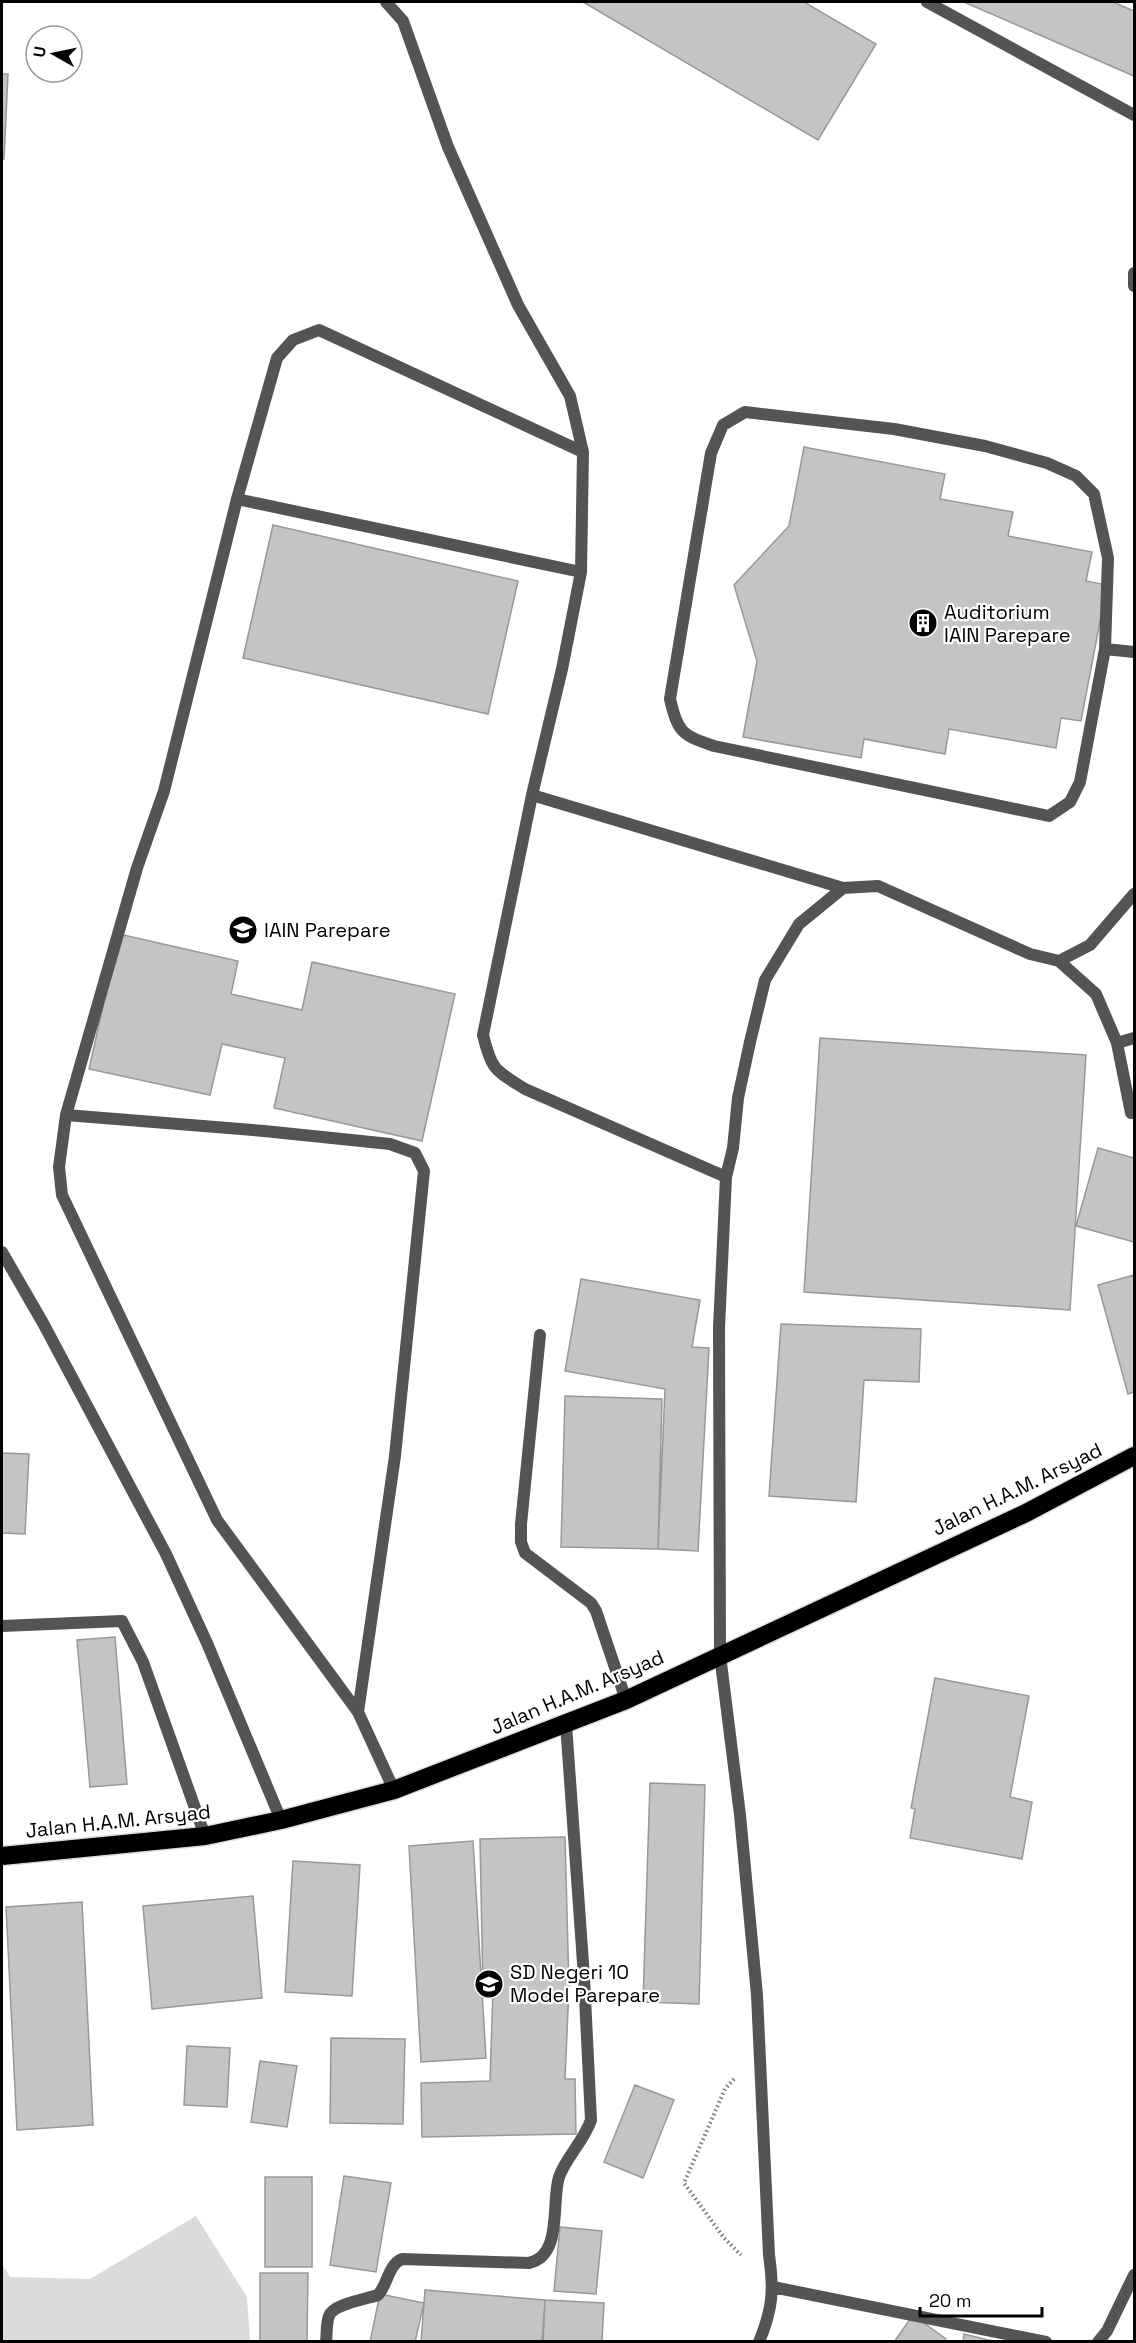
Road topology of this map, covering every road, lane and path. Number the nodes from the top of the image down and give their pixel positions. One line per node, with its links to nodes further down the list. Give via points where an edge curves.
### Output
1 (386, 2): 6 (street, via 403,21 448,147 518,305 570,396)
2 (927, 2): 3 (street)
3 (1134, 115)
4 (1134, 273): 5 (street)
5 (1134, 286)
6 (583, 452): 7 (street, via 319,330 293,340 277,358); 8 (street)
7 (237, 500): 8 (street); 18 (street, via 164,791 137,868)
8 (581, 572): 11 (street)
9 (1106, 649): 9 (street, via 1108,558 1094,494 1076,476 1047,463 985,446 894,429 745,412 723,425 711,453 670,699 676,725 691,738 1049,816 1070,802 1080,782); 10 (street)
10 (1134, 652)
11 (532, 795): 12 (street); 19 (street, via 483,1035 488,1057 497,1072 525,1089)
12 (843, 888): 14 (street, via 878,886 1030,954); 19 (street, via 799,924 765,980 738,1098)
13 (1134, 894): 14 (street, via 1090,945)
14 (1059, 961): 16 (street, via 1096,994)
15 (1134, 1038): 16 (street)
16 (1117, 1043): 17 (street)
17 (1131, 1113)
18 (66, 1115): 26 (street, via 59,1167 62,1195 212,1510); 26 (street, via 390,1144 415,1153 424,1172 395,1456)
19 (726, 1176): 24 (street, via 719,1328)
20 (2, 1252): 29 (street, via 166,1554)
21 (540, 1335): 25 (street, via 521,1542 525,1552 591,1603)
22 (1134, 1456): 24 (highway, Jalan H.A.M. Arsyad, via 1026,1513)
23 (2, 1626): 30 (street, via 122,1621 143,1662)
24 (720, 1655): 25 (highway, Jalan H.A.M. Arsyad); 32 (street, via 740,1815)
25 (626, 1700): 27 (highway, Jalan H.A.M. Arsyad)
26 (358, 1712): 28 (street)
27 (566, 1724): 28 (highway, Jalan H.A.M. Arsyad); 35 (street, via 591,2120 560,2177 556,2222 548,2248 539,2261 529,2263 402,2259 392,2267 378,2295 331,2312)
28 (394, 1790): 29 (highway, Jalan H.A.M. Arsyad)
29 (281, 1820): 30 (highway, Jalan H.A.M. Arsyad)
30 (205, 1836): 31 (highway, Jalan H.A.M. Arsyad)
31 (2, 1856)
32 (760, 2050): 34 (street); 34 (path, via 725,2089 684,2183 724,2238)
33 (1134, 2275): 38 (street)
34 (773, 2287): 36 (street, via 768,2320); 37 (street)
35 (326, 2342)
36 (759, 2342)
37 (1046, 2342)
38 (1098, 2342)

